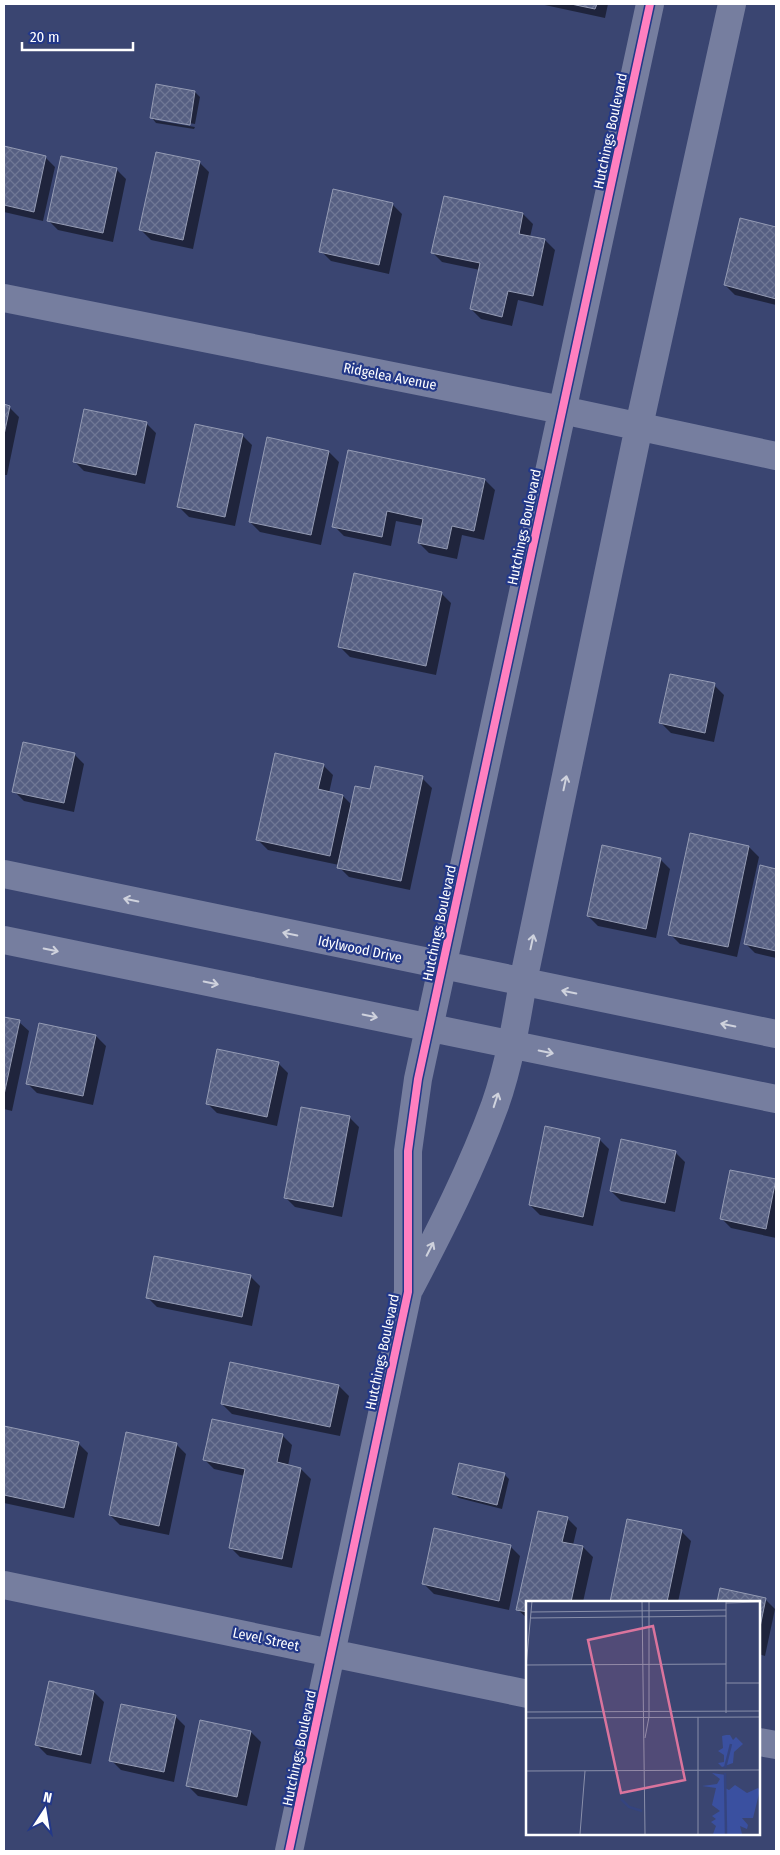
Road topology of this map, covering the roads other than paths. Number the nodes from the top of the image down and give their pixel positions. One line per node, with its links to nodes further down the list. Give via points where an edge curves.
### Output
1 (650, 4): 4 (street, Hutchings Boulevard)
2 (732, 4): 5 (street, Hutchings Boulevard)
3 (4, 298): 4 (street, Ridgelea Avenue)
4 (562, 410): 5 (street, Ridgelea Avenue); 9 (street, Hutchings Boulevard)
5 (639, 426): 6 (street, Ridgelea Avenue); 10 (street, Hutchings Boulevard, one-way to 5)
6 (776, 456)
7 (4, 874): 9 (street, Idylwood Drive, one-way to 7)
8 (4, 940): 11 (street, one-way to 11)
9 (442, 966): 10 (street, Idylwood Drive); 11 (street, Hutchings Boulevard)
10 (523, 982): 12 (street, Idylwood Drive, one-way to 10); 13 (street, Hutchings Boulevard)
11 (429, 1028): 13 (street); 15 (street, Hutchings Boulevard, via 408,1151)
12 (776, 1034)
13 (512, 1045): 14 (street, one-way to 14); 15 (street, Hutchings Boulevard, one-way to 13, via 476,1152 495,1104)
14 (776, 1099)
15 (408, 1292): 17 (street, Hutchings Boulevard)
16 (4, 1585): 17 (street, Level Street)
17 (332, 1653): 18 (street, Level Street); 21 (street, Hutchings Boulevard)
18 (526, 1694)
19 (760, 1742): 20 (street)
20 (776, 1745)
21 (290, 1851)

